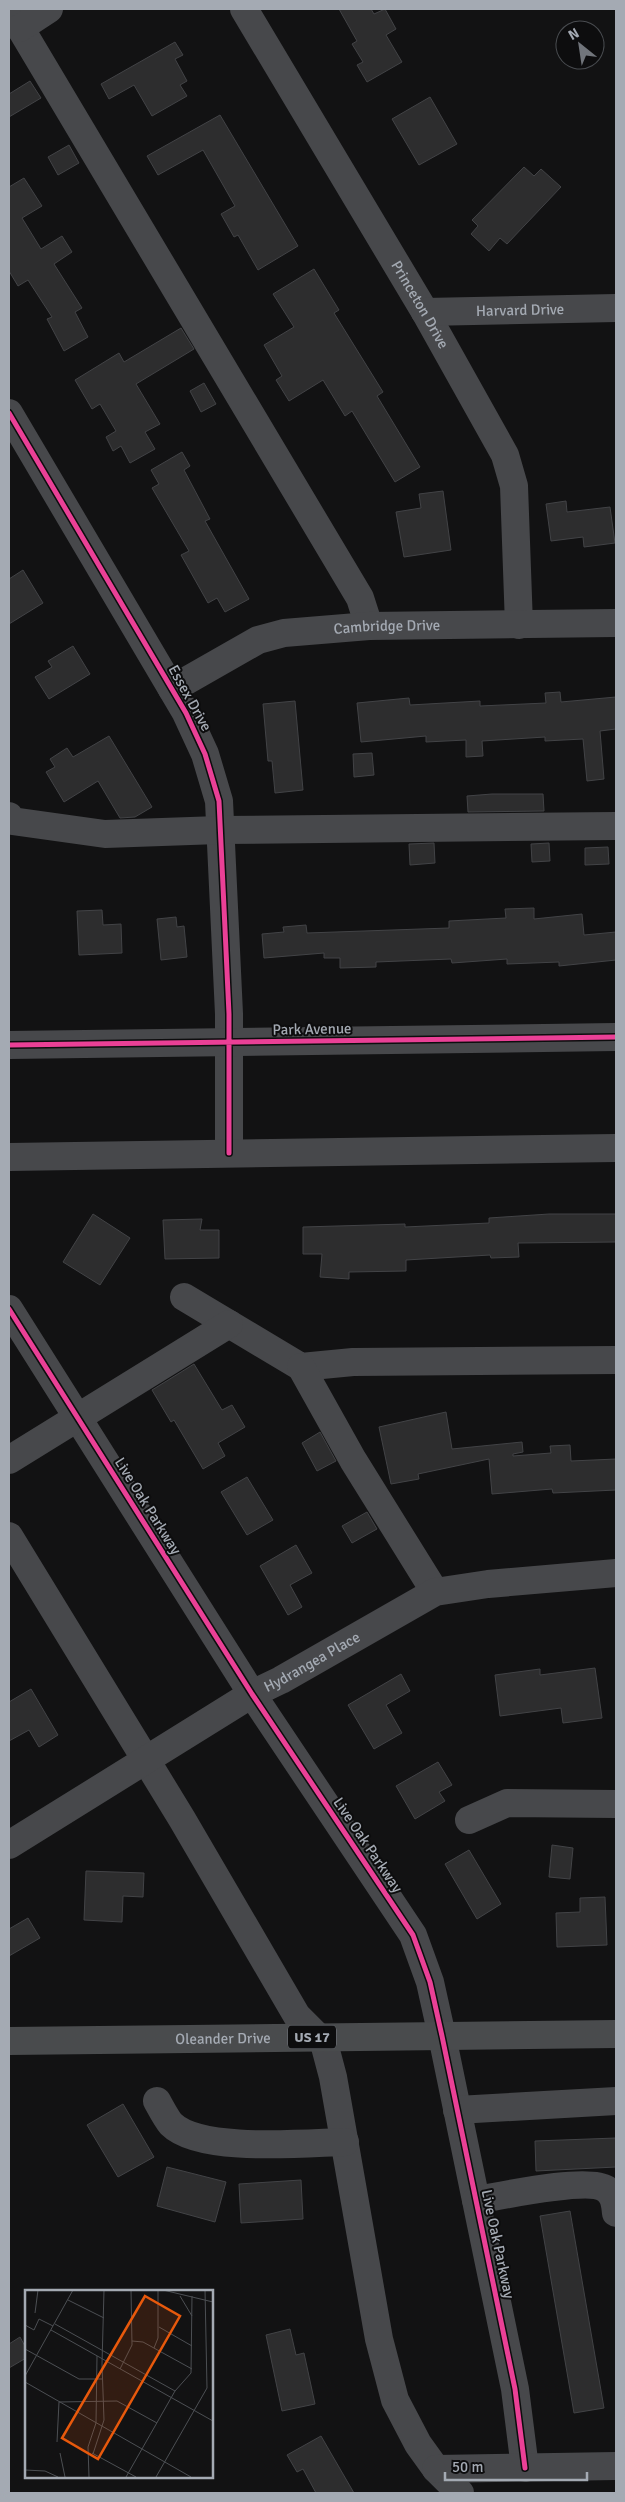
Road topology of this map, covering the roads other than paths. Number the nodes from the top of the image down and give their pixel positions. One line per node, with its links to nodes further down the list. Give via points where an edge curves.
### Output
1 (49, 9): 3 (street)
2 (244, 9): 5 (street, Princeton Drive)
3 (14, 18): 9 (street, via 360,598)
4 (616, 308): 5 (street, Harvard Drive)
5 (425, 312): 8 (street, Princeton Drive, via 512,473)
6 (9, 413): 10 (street, Essex Drive)
7 (616, 624): 8 (street, Cambridge Drive)
8 (519, 625): 9 (street, Cambridge Drive)
9 (370, 626): 10 (street, Cambridge Drive, via 271,636 242,648)
10 (172, 689): 13 (street, Essex Drive, via 215,779)
11 (9, 816): 13 (street, via 12,821 105,834)
12 (616, 826): 13 (street)
13 (219, 830): 15 (street, Essex Drive)
14 (616, 1037): 15 (street, Park Avenue)
15 (229, 1043): 16 (street, Park Avenue); 18 (street, Essex Drive)
16 (9, 1046)
17 (616, 1148): 18 (street)
18 (229, 1153): 19 (street)
19 (9, 1157)
20 (184, 1297): 22 (street)
21 (9, 1309): 25 (street, Live Oak Parkway)
22 (229, 1324): 24 (street); 25 (street)
23 (616, 1360): 24 (street, via 353,1362)
24 (301, 1367): 29 (street)
25 (78, 1419): 26 (street); 30 (street, Live Oak Parkway)
26 (9, 1460)
27 (9, 1536): 31 (street)
28 (616, 1573): 29 (street, Hydrangea Place)
29 (435, 1592): 30 (street, Hydrangea Place)
30 (252, 1694): 31 (street, Hydrangea Place); 37 (street, Live Oak Parkway, via 413,1935 430,1982)
31 (146, 1761): 34 (street, Hydrangea Place); 36 (street, via 297,2016)
32 (616, 1804): 33 (street, via 507,1803)
33 (469, 1820)
34 (9, 1845)
35 (616, 2034): 37 (main road, Oleander Drive / US 17)
36 (318, 2036): 37 (main road, Oleander Drive / US 17); 38 (main road, Oleander Drive / US 17); 42 (street, via 324,2043 333,2077)
37 (442, 2036): 41 (street, Live Oak Parkway)
38 (9, 2041)
39 (157, 2101): 42 (street, via 172,2124 200,2139 252,2144)
40 (616, 2102): 41 (street)
41 (457, 2110): 43 (street, Live Oak Parkway)
42 (345, 2142): 47 (street, via 379,2339 395,2400 418,2444)
43 (476, 2200): 44 (street, via 561,2186 597,2185 615,2200); 46 (street, Live Oak Parkway, via 515,2389)
44 (616, 2213)
45 (616, 2466): 46 (street)
46 (525, 2468): 47 (street)
47 (436, 2469): 48 (street)
48 (460, 2493)

